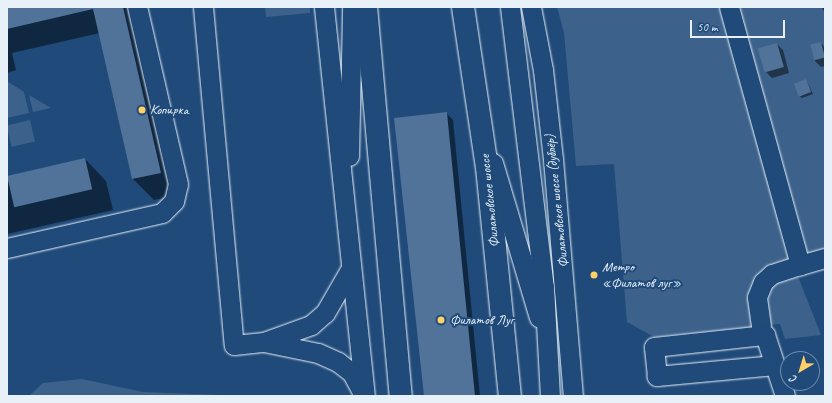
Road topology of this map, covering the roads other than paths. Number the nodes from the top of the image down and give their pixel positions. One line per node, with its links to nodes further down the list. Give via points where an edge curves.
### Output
1 (138, 7): 12 (street, via 178,184 174,201 162,213)
2 (203, 7): 17 (street, via 234,345)
3 (324, 7): 11 (street)
4 (352, 7): 11 (street)
5 (366, 7): 21 (main road)
6 (463, 7): 10 (main road, Филатовское шоссе)
7 (510, 7): 18 (street, via 544,286)
8 (531, 7): 24 (street, Филатовское шоссе (дублёр), via 543,70 553,159)
9 (729, 7): 14 (street)
10 (480, 121): 18 (street); 22 (main road, Филатовское шоссе)
11 (348, 243): 15 (street)
12 (7, 248)
13 (825, 258): 14 (street)
14 (800, 266): 16 (street, via 772,274 763,282 757,297)
15 (351, 268): 17 (street, via 325,313 311,325); 20 (street)
16 (761, 326)
17 (264, 342): 20 (street, via 318,353 338,362 352,373)
18 (546, 342): 23 (street)
19 (775, 365): 19 (street, via 765,335 654,347 657,376); 25 (street)
20 (364, 396)
21 (401, 396)
22 (510, 396)
23 (550, 396)
24 (573, 396)
25 (785, 396)

